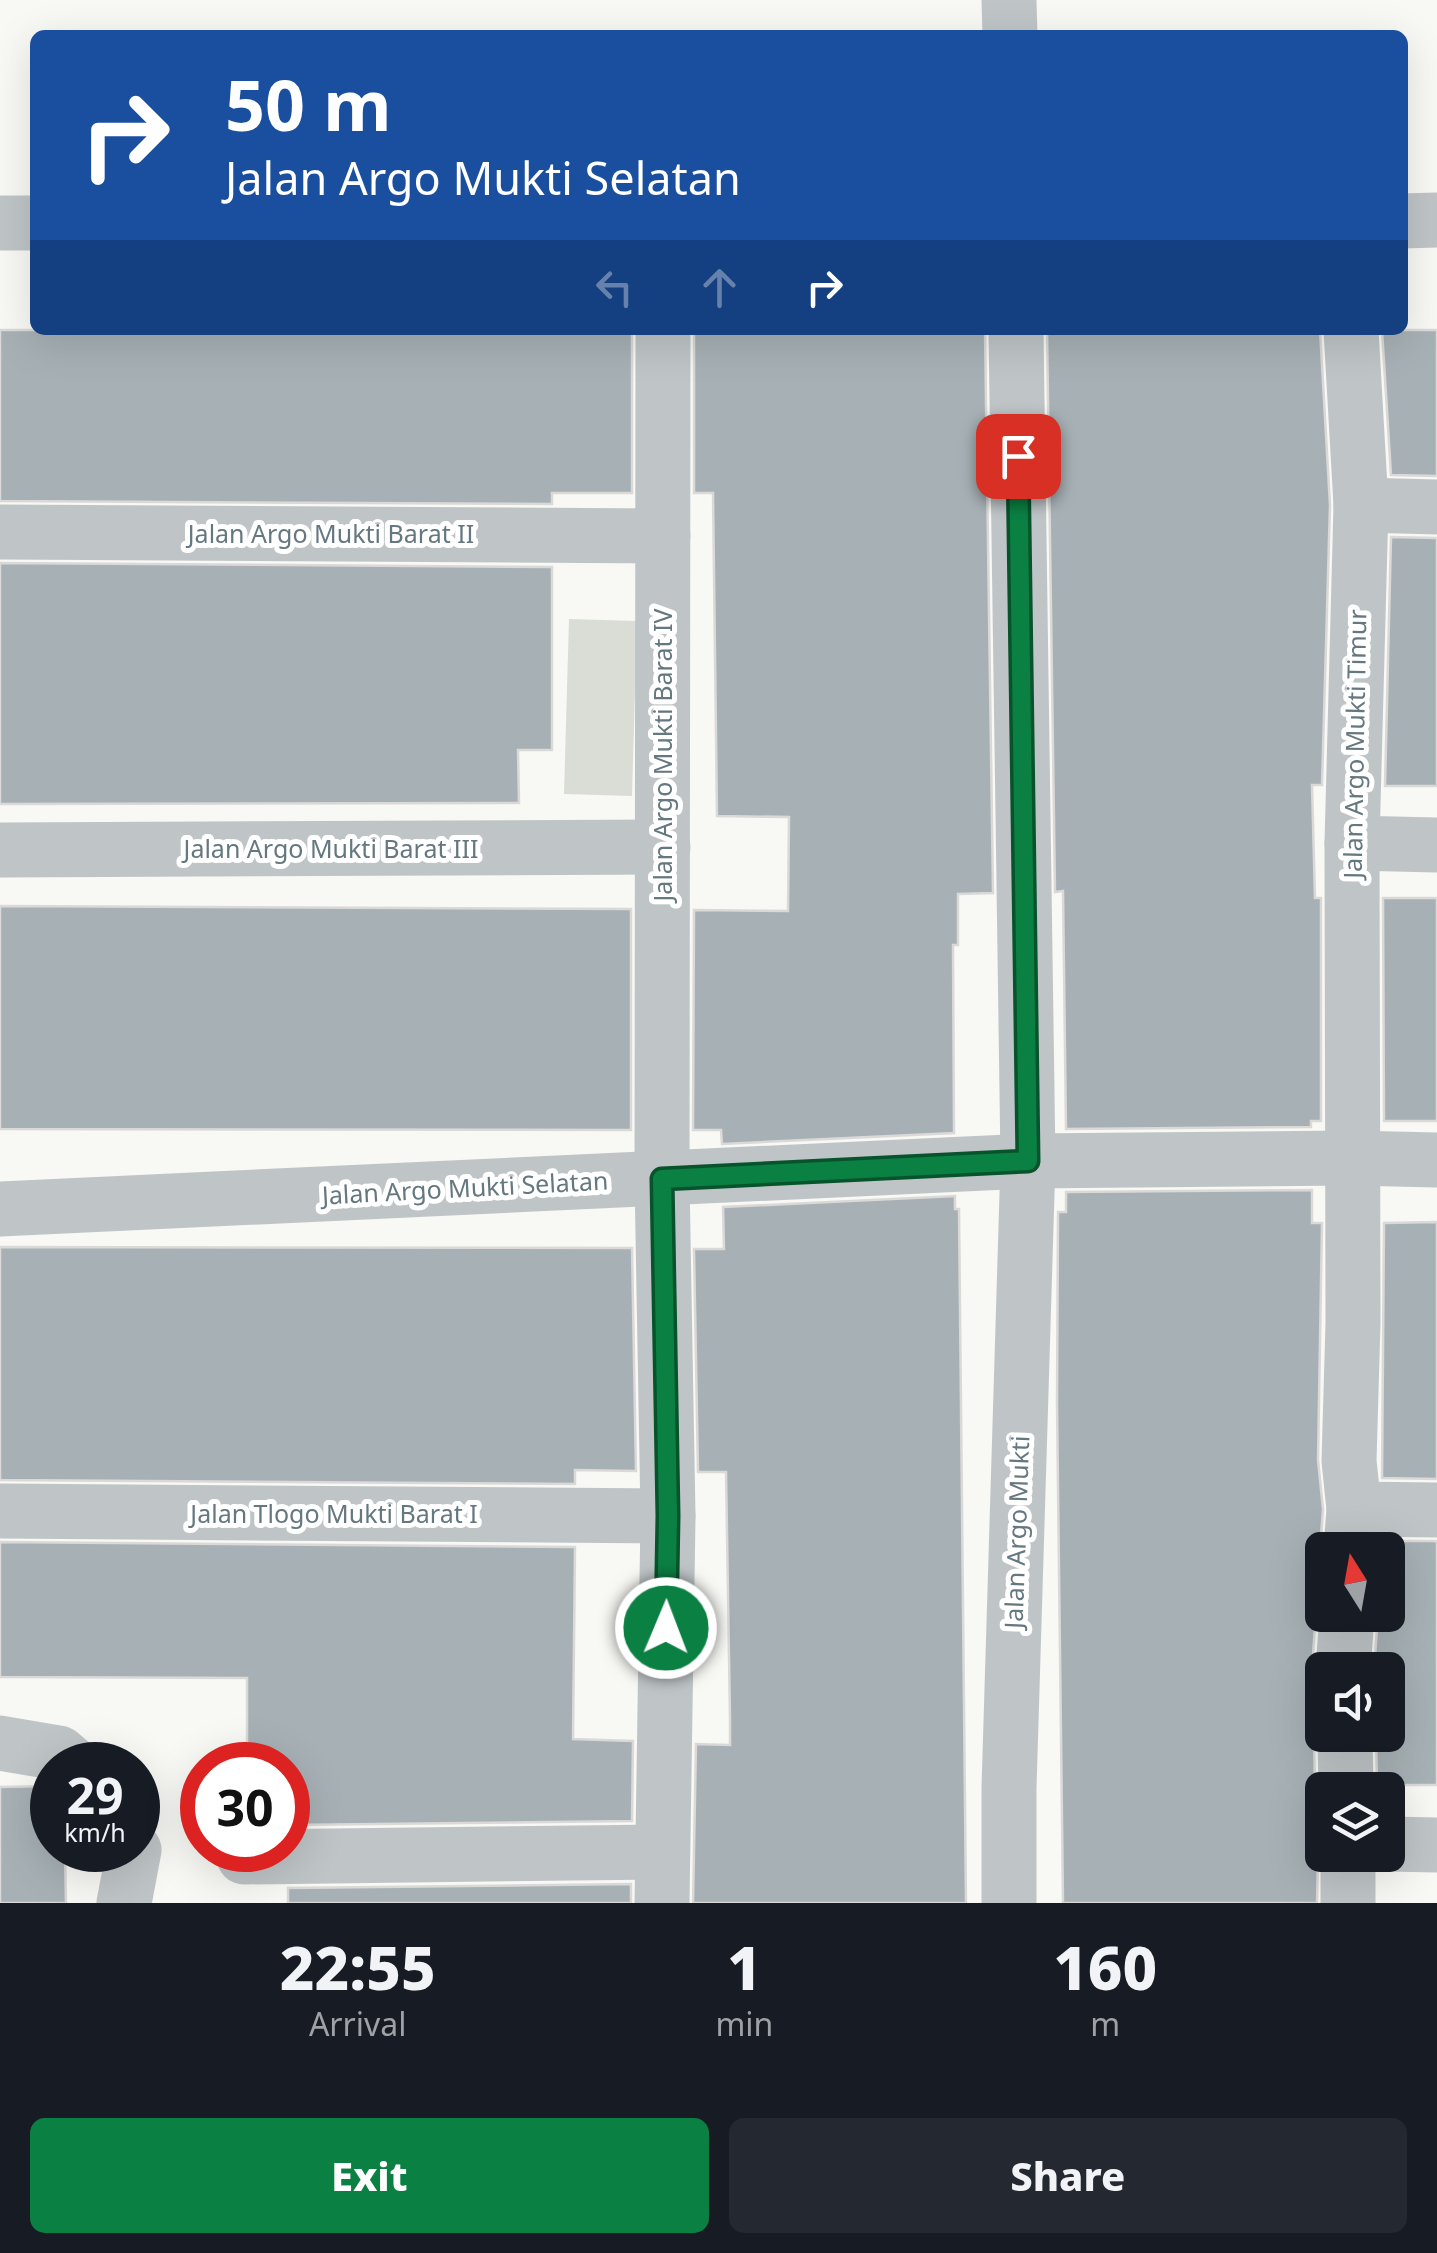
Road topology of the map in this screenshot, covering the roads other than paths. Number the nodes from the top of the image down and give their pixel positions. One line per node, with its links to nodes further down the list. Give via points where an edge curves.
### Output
1 (1009, 0): 2 (street)
2 (1010, 30)
3 (1408, 220): 4 (street)
4 (1437, 220)
5 (0, 223): 6 (street)
6 (30, 223)
7 (663, 335): 13 (street, Jalan Argo Mukti Barat IV)
8 (1016, 335): 20 (street, Jalan Argo Mukti)
9 (1351, 335): 10 (street, Jalan Argo Mukti Timur)
10 (1361, 505): 11 (street); 14 (street, Jalan Argo Mukti Timur)
11 (1437, 506)
12 (0, 532): 13 (street, Jalan Argo Mukti Barat II)
13 (662, 536): 16 (street, Jalan Argo Mukti Barat IV)
14 (1352, 843): 15 (street); 18 (street, Jalan Argo Mukti Timur)
15 (1437, 845)
16 (662, 847): 17 (street, Jalan Argo Mukti Barat III); 21 (street, Jalan Argo Mukti Barat IV)
17 (0, 850)
18 (1350, 1158): 19 (street, Jalan Argo Mukti Selatan); 20 (street, Jalan Argo Mukti Selatan); 26 (street, Jalan Argo Mukti Timur)
19 (1437, 1160)
20 (1028, 1161): 21 (street, Jalan Argo Mukti Selatan); 36 (street, Jalan Argo Mukti)
21 (662, 1179): 22 (street, Jalan Argo Mukti Selatan); 25 (street, Jalan Argo Mukti Barat IV)
22 (0, 1209)
23 (1437, 1510): 26 (street)
24 (0, 1511): 25 (street, Jalan Tlogo Mukti Barat I)
25 (668, 1516): 34 (street, Jalan Argo Mukti Barat IV)
26 (1352, 1529)
27 (0, 1742): 28 (street)
28 (30, 1748)
29 (1405, 1844): 30 (street)
30 (1437, 1845)
31 (310, 1860): 34 (street)
32 (130, 1872): 35 (street)
33 (1348, 1872): 37 (street)
34 (662, 1877)
35 (124, 1903)
36 (1010, 1903)
37 (1348, 1903)

